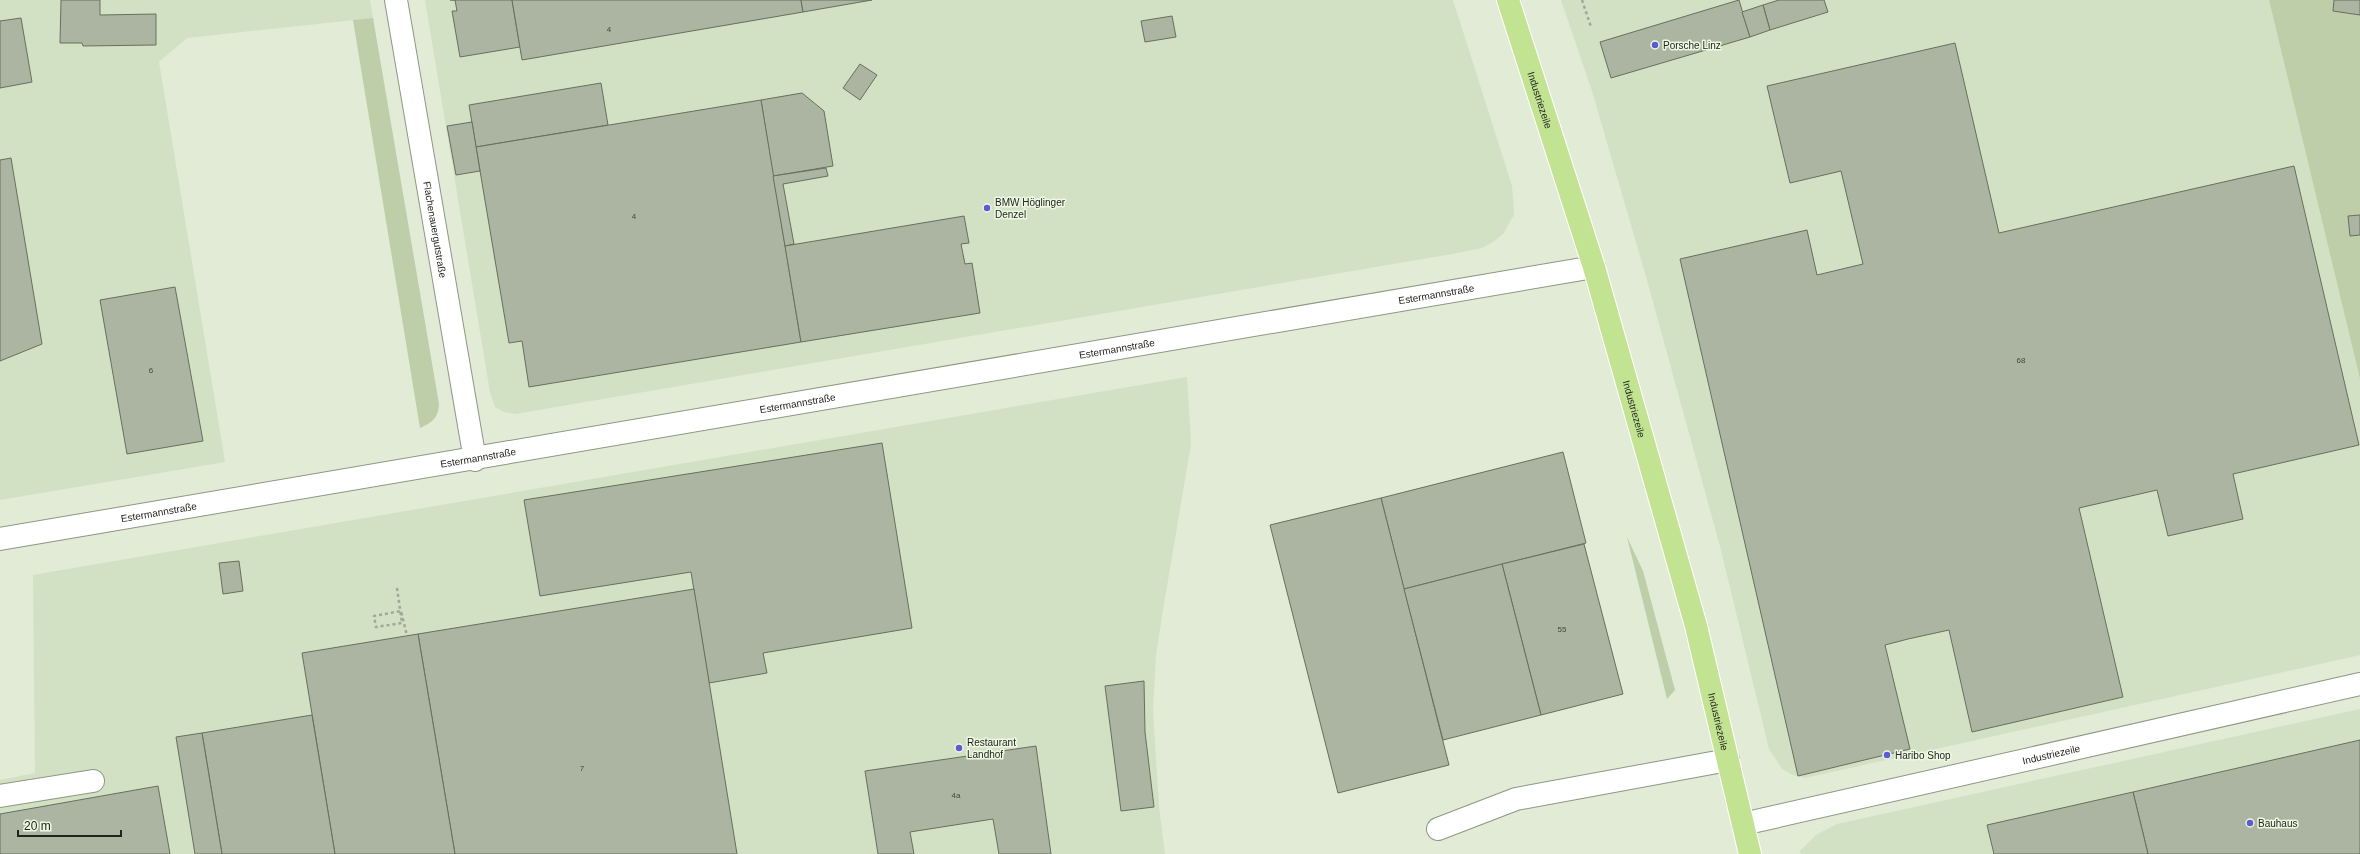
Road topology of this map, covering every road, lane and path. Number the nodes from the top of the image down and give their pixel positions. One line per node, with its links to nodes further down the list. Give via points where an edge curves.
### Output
1 (396, 0): 6 (street, Flachenauergutstraße)
2 (1508, 0): 5 (main road, Industriezeile)
3 (1582, 0): 4 (path)
4 (1591, 27)
5 (1594, 267): 6 (street, Estermannstraße); 12 (main road, Industriezeile, via 1696,626)
6 (475, 460): 7 (street, Estermannstraße)
7 (0, 539)
8 (397, 588): 9 (path)
9 (401, 612): 9 (path, via 374,616 376,627 402,623); 10 (path)
10 (407, 636)
11 (2360, 684): 15 (street, Industriezeile)
12 (1728, 760): 15 (main road, Industriezeile); 16 (street, via 1516,799)
13 (93, 780): 14 (street)
14 (0, 796)
15 (1743, 824): 17 (main road, Industriezeile)
16 (1438, 829)
17 (1750, 854)

